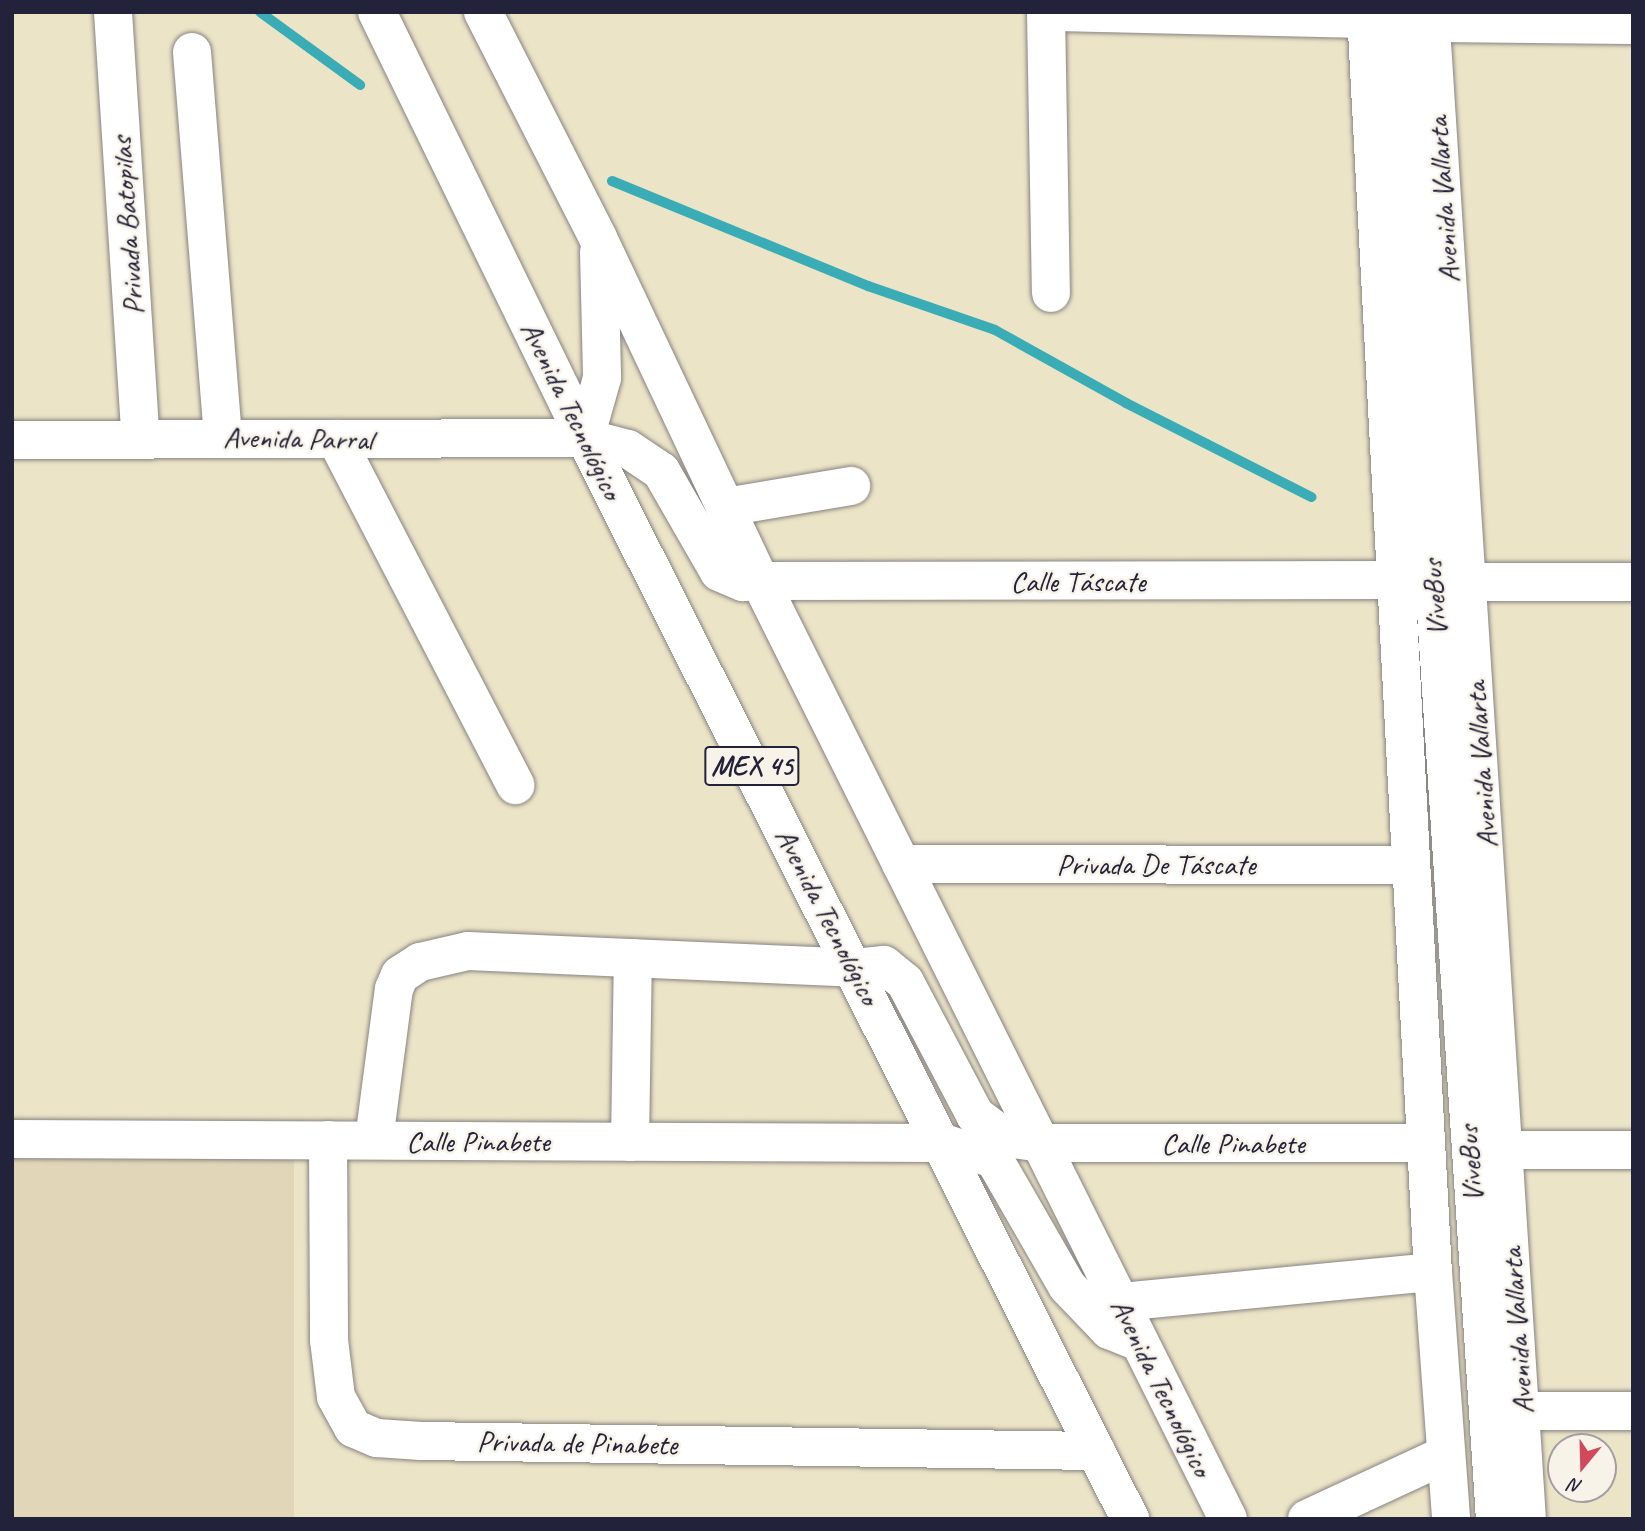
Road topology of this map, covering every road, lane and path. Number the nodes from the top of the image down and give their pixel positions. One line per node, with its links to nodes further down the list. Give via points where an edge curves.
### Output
1 (113, 12): 15 (main road, Privada Batopilas)
2 (377, 12): 12 (main road, Avenida Tecnológico / MEX 45)
3 (483, 12): 9 (main road, Avenida Tecnológico / MEX 45)
4 (1045, 12): 10 (main road)
5 (1053, 12): 6 (main road)
6 (1398, 16): 7 (main road); 18 (main road); 20 (main road, Avenida Vallarta); 47 (main road, ViveBus)
7 (1633, 25)
8 (192, 52): 11 (main road)
9 (598, 238): 12 (main road, via 602,378); 17 (main road, Avenida Tecnológico / MEX 45)
10 (1051, 293)
11 (223, 436): 13 (main road, Avenida Parral); 15 (main road, Avenida Parral)
12 (585, 438): 13 (main road, Avenida Parral); 19 (main road, Avenida Parral, via 628,449 661,471 719,572 743,582); 26 (main road, Avenida Tecnológico / MEX 45)
13 (336, 439): 22 (main road)
14 (12, 440): 15 (main road, Avenida Parral)
15 (141, 440)
16 (851, 486): 17 (main road)
17 (725, 507): 19 (main road, Avenida Tecnológico / MEX 45)
18 (1396, 580): 19 (main road, Calle Táscate); 24 (main road)
19 (760, 581): 23 (main road, Avenida Tecnológico / MEX 45)
20 (1469, 582): 21 (main road); 34 (main road, Avenida Vallarta)
21 (1633, 582)
22 (515, 785)
23 (901, 864): 24 (main road, Privada De Táscate); 32 (main road, Avenida Tecnológico / MEX 45)
24 (1410, 864): 33 (main road)
25 (633, 958): 26 (main road, Calle Pinabete); 29 (main road, Calle Pinabete, via 468,951 412,966 400,975 388,1012); 30 (main road)
26 (854, 968): 31 (main road, Avenida Tecnológico / MEX 45); 32 (main road, Calle Pinabete, via 884,965 905,982 975,1115 1006,1138)
27 (12, 1139): 28 (main road, Calle Pinabete)
28 (328, 1140): 29 (main road, Calle Pinabete); 41 (main road, Privada de Pinabete, via 329,1340 335,1397 353,1428 377,1438)
29 (374, 1140): 30 (main road, Calle Pinabete)
30 (630, 1142): 31 (main road, Calle Pinabete)
31 (943, 1143): 38 (main road, Calle Pinabete, via 994,1159 1067,1286 1109,1329); 41 (main road, Avenida Tecnológico / MEX 45)
32 (1040, 1143): 33 (main road, Calle Pinabete); 37 (main road, Avenida Tecnológico / MEX 45)
33 (1426, 1143): 36 (main road)
34 (1506, 1150): 35 (main road); 39 (main road, Avenida Vallarta)
35 (1633, 1150)
36 (1433, 1272): 37 (main road); 42 (main road)
37 (1120, 1302): 38 (main road, Avenida Tecnológico / MEX 45)
38 (1139, 1342): 44 (main road, Avenida Tecnológico / MEX 45)
39 (1522, 1411): 40 (main road); 48 (main road, Avenida Vallarta)
40 (1633, 1411)
41 (1096, 1451): 43 (main road, Avenida Tecnológico / MEX 45)
42 (1445, 1455): 45 (main road); 46 (main road)
43 (1130, 1519)
44 (1228, 1519)
45 (1307, 1519)
46 (1451, 1519)
47 (1494, 1519)
48 (1527, 1519)

